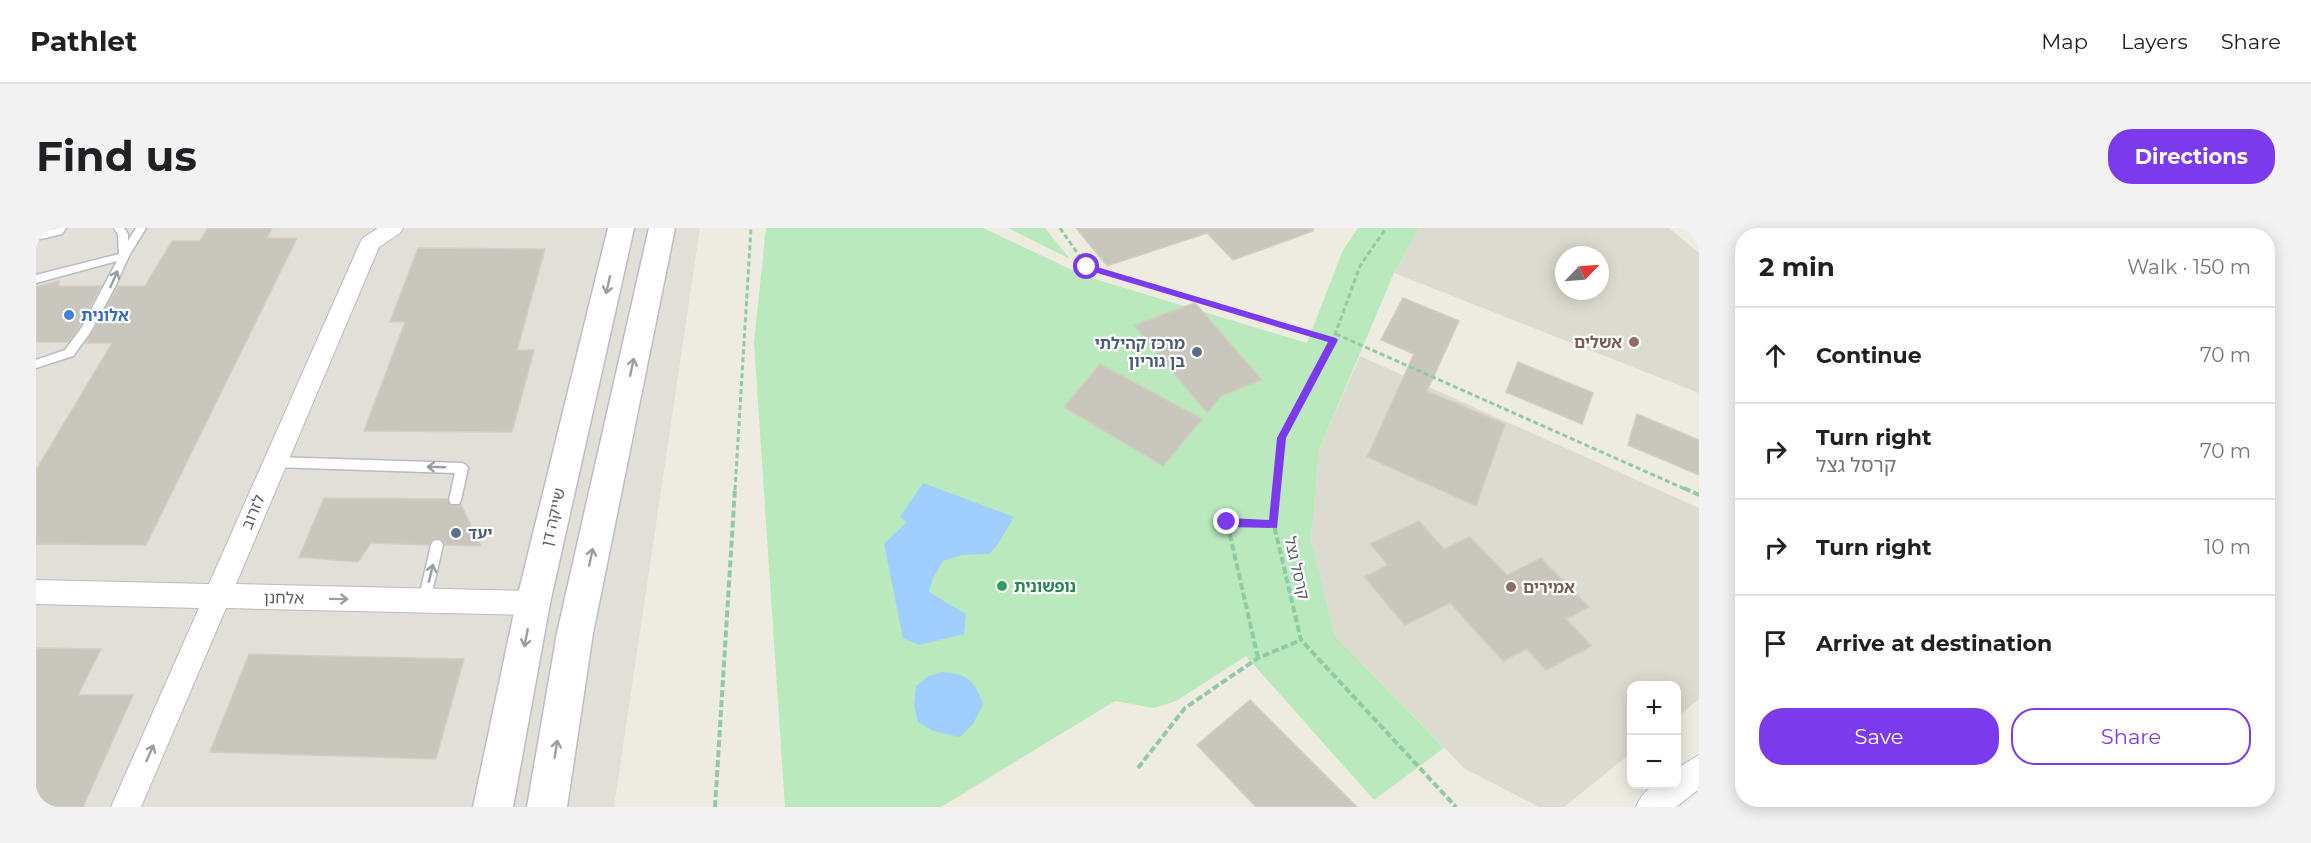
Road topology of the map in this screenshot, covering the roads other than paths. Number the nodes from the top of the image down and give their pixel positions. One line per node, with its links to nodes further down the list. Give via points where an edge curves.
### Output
1 (53, 228): 7 (street)
2 (119, 228): 8 (lane)
3 (141, 228): 8 (lane)
4 (393, 228): 11 (street, לזרוב, via 370,243)
5 (621, 228): 17 (street, שייקה דן, one-way to 17)
6 (662, 228): 21 (street, one-way to 6, via 575,633)
7 (36, 231)
8 (124, 255): 9 (lane); 10 (lane, one-way to 8, via 69,353 91,322)
9 (36, 279)
10 (36, 364)
11 (274, 462): 12 (lane, one-way to 11, via 462,468); 15 (street, לזרוב)
12 (455, 500)
13 (437, 545): 16 (lane, one-way to 13)
14 (36, 592): 15 (street, אלחנן)
15 (218, 596): 16 (street, אלחנן, one-way to 16); 19 (street, לזרוב, one-way to 15)
16 (424, 601): 17 (street, אלחנן)
17 (533, 603): 20 (street, שייקה דן, one-way to 20)
18 (1699, 770): 22 (street)
19 (126, 807)
20 (494, 807)
21 (547, 807)
22 (1651, 807)

